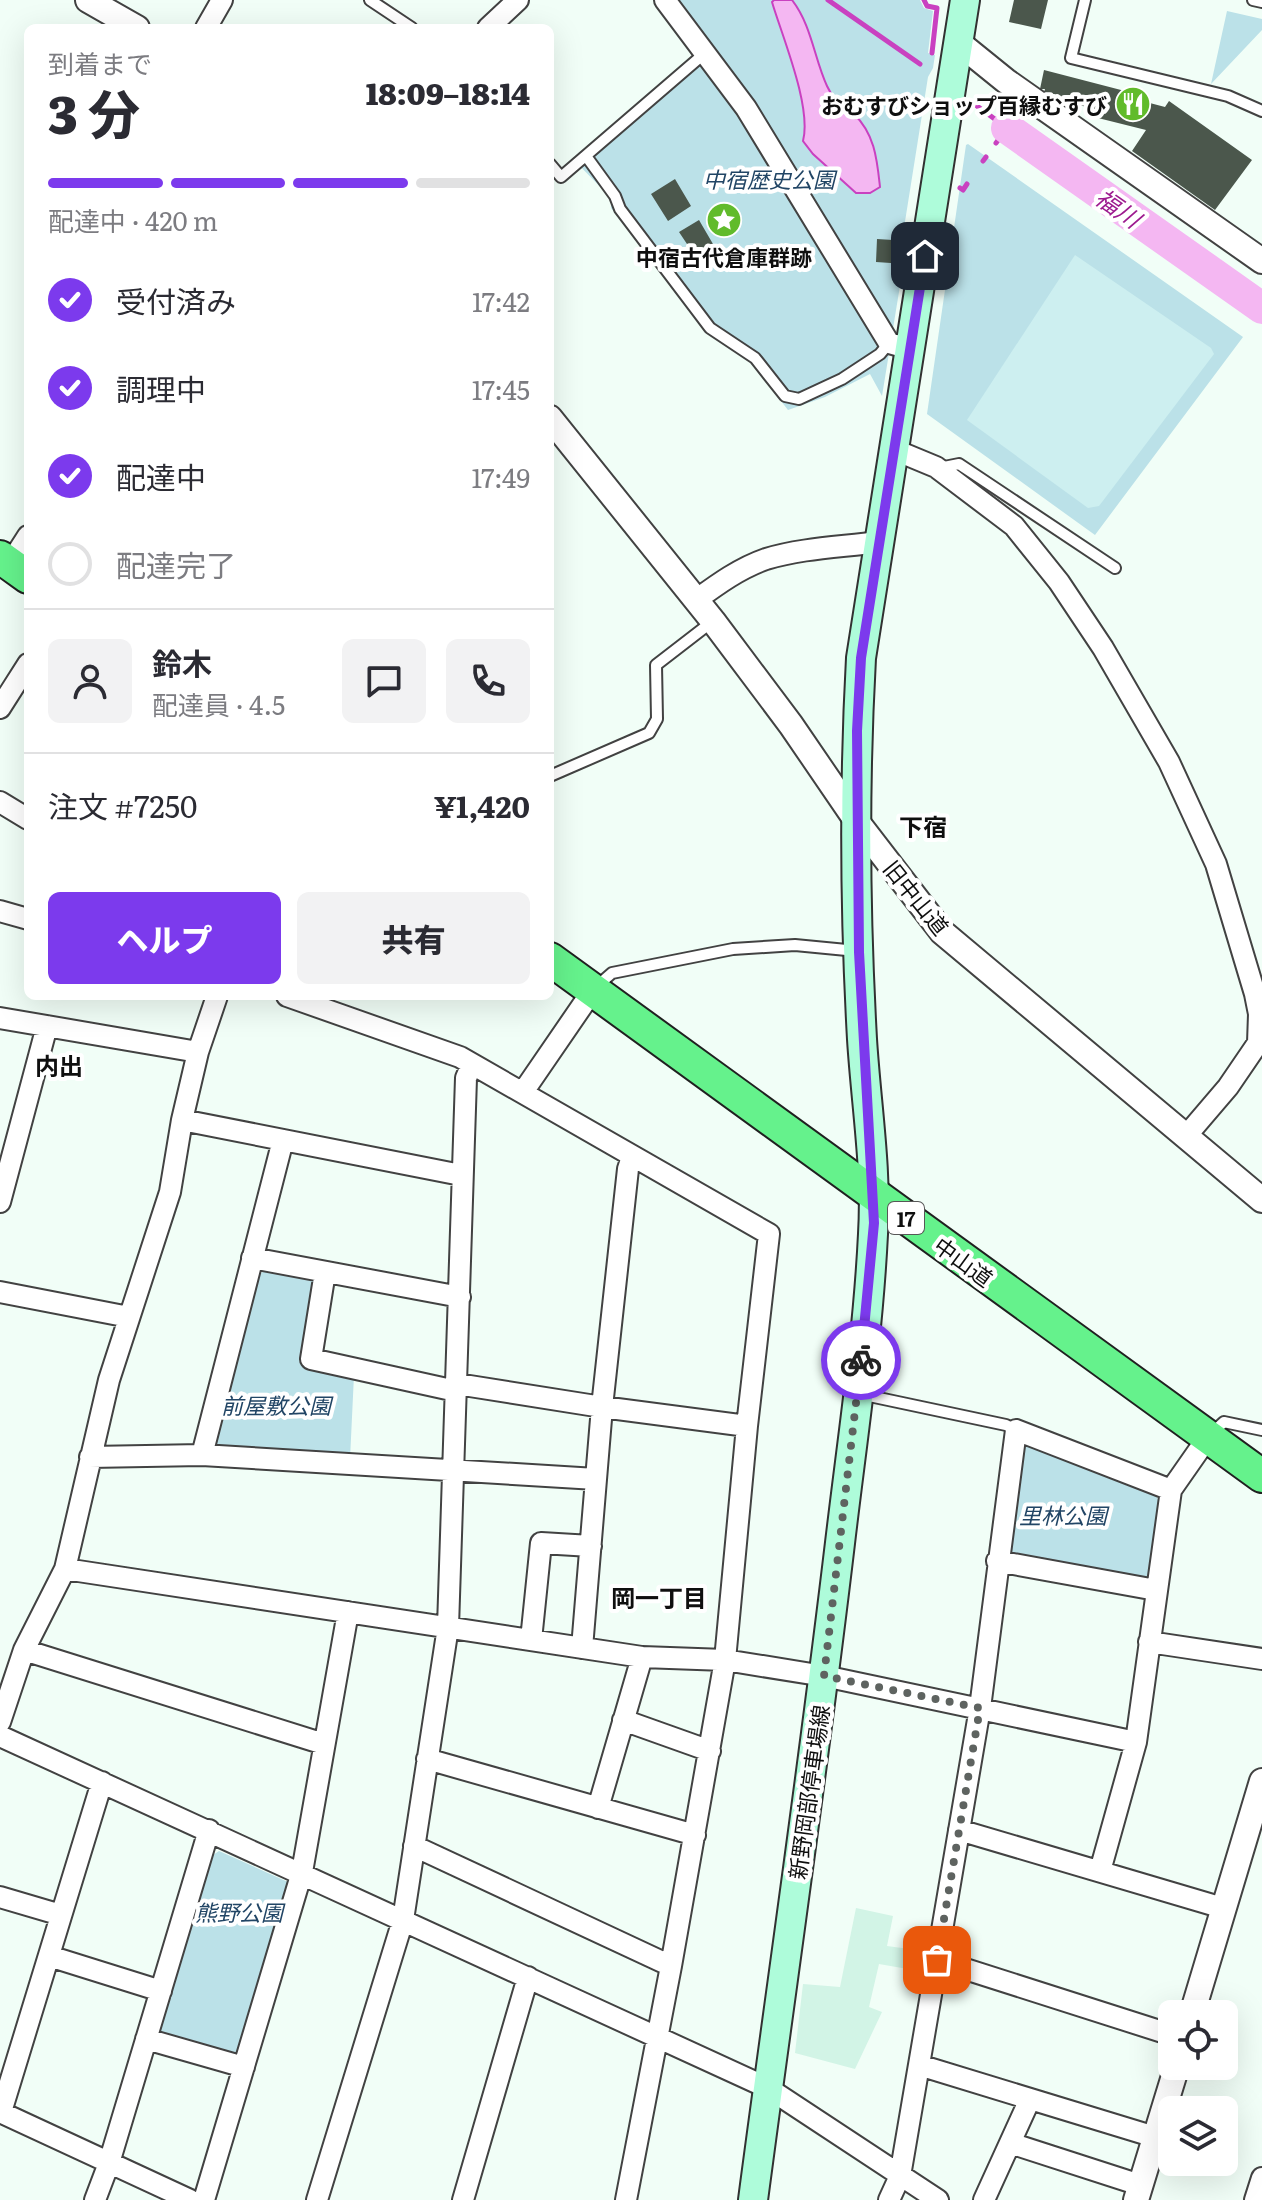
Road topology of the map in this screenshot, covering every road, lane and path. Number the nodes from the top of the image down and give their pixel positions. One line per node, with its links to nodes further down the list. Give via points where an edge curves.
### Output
1 (88, 0): 10 (street)
2 (222, 0): 11 (street)
3 (370, 0): 12 (lane)
4 (518, 0): 13 (street)
5 (665, 0): 15 (street)
6 (965, 0): 14 (main road, 新野岡部停車場線)
7 (1085, 0): 16 (lane, via 1071,58 1228,96)
8 (1253, 0): 9 (lane)
9 (1262, 2)
10 (130, 24)
11 (208, 24)
12 (406, 24)
13 (492, 24)
14 (959, 43): 19 (street); 20 (main road, 新野岡部停車場線)
15 (705, 53): 17 (lane); 20 (street)
16 (1262, 111)
17 (586, 156): 18 (lane, via 561,177); 20 (lane, via 710,328 755,358 785,396 799,399)
18 (554, 169)
19 (1262, 261)
20 (900, 346): 22 (main road, 新野岡部停車場線)
21 (554, 425): 28 (street, 旧中山道)
22 (895, 450): 23 (street); 24 (main road, 新野岡部停車場線)
23 (937, 468): 27 (lane, via 959,464); 43 (street, via 1014,526 1103,648 1169,762 1216,864)
24 (878, 542): 28 (street, via 765,560 728,576); 35 (main road, 新野岡部停車場線, via 861,658)
25 (24, 544): 26 (street)
26 (13, 566)
27 (1115, 568)
28 (696, 600): 29 (street, 旧中山道)
29 (713, 621): 32 (lane, via 656,665 657,719 649,733); 35 (street, 旧中山道)
30 (24, 670): 31 (street)
31 (0, 708)
32 (554, 774)
33 (0, 802): 34 (street)
34 (24, 817)
35 (858, 823): 38 (main road, 新野岡部停車場線); 50 (street, 旧中山道, via 942,932)
36 (0, 911): 37 (street)
37 (24, 918)
38 (859, 952): 40 (lane, via 795,945 733,949 612,973); 54 (main road, 新野岡部停車場線)
39 (554, 962): 40 (highway, 中山道 / 17)
40 (593, 990): 48 (street); 54 (highway, 中山道 / 17)
41 (216, 1000): 46 (street)
42 (298, 1000): 47 (street)
43 (1260, 1014): 50 (street, via 1258,1043)
44 (0, 1018): 45 (street)
45 (47, 1026): 46 (street); 56 (street)
46 (198, 1052): 49 (street)
47 (472, 1064): 48 (street); 53 (street, via 466,1078)
48 (523, 1092): 52 (street)
49 (182, 1120): 51 (street); 61 (street, via 170,1192)
50 (1187, 1135): 55 (street, 旧中山道)
51 (283, 1140): 53 (street); 57 (street)
52 (632, 1157): 64 (street); 65 (street, via 769,1234)
53 (461, 1175): 60 (street)
54 (873, 1192): 63 (main road, 新野岡部停車場線); 68 (highway, 中山道 / 17)
55 (1262, 1200)
56 (0, 1202)
57 (252, 1258): 58 (street); 69 (street)
58 (325, 1272): 60 (street); 62 (street, via 311,1359)
59 (0, 1292): 61 (street)
60 (460, 1297): 62 (street)
61 (129, 1317): 70 (street)
62 (456, 1388): 64 (street); 71 (street)
63 (858, 1393): 66 (lane); 88 (main road, 新野岡部停車場線)
64 (602, 1407): 65 (street); 73 (street)
65 (747, 1426): 87 (street)
66 (1016, 1430): 74 (street); 76 (street)
67 (1262, 1430): 68 (lane, via 1224,1422)
68 (1208, 1437): 72 (highway, 中山道 / 17); 74 (street)
69 (202, 1455): 70 (street); 71 (street)
70 (90, 1457): 77 (street)
71 (454, 1468): 73 (street); 80 (street)
72 (1262, 1476)
73 (596, 1479): 75 (street)
74 (1171, 1490): 78 (street)
75 (591, 1546): 81 (street, via 541,1543); 83 (street)
76 (997, 1561): 78 (street); 89 (street)
77 (65, 1569): 79 (street); 84 (street)
78 (1156, 1590): 82 (street)
79 (348, 1612): 80 (street); 94 (street)
80 (448, 1627): 81 (street); 96 (street)
81 (531, 1640): 83 (street)
82 (1149, 1642): 86 (street); 93 (street)
83 (582, 1648): 85 (street)
84 (24, 1650): 91 (street); 94 (street)
85 (642, 1657): 87 (street); 90 (street)
86 (1262, 1659)
87 (725, 1660): 88 (street); 95 (street)
88 (824, 1676): 89 (street); 122 (main road, 新野岡部停車場線)
89 (980, 1708): 93 (street); 101 (street)
90 (623, 1720): 95 (street); 99 (street)
91 (0, 1722)
92 (0, 1736): 98 (street)
93 (1136, 1742): 104 (street)
94 (324, 1744): 105 (street)
95 (710, 1751): 102 (street)
96 (427, 1759): 99 (street); 103 (street)
97 (1262, 1781): 107 (street)
98 (102, 1782): 100 (street); 108 (street)
99 (598, 1808): 102 (street)
100 (209, 1830): 105 (street); 114 (street)
101 (959, 1830): 104 (street); 111 (street)
102 (695, 1835): 112 (street)
103 (414, 1846): 109 (street); 112 (street)
104 (1100, 1871): 107 (street)
105 (302, 1872): 109 (street); 120 (street)
106 (0, 1897): 108 (street)
107 (1223, 1908): 115 (street)
108 (61, 1915): 110 (street)
109 (403, 1920): 113 (street); 134 (street)
110 (49, 1956): 114 (street); 124 (street)
111 (937, 1960): 116 (street); 119 (street)
112 (671, 1966): 117 (street)
113 (528, 1977): 117 (street); 135 (street)
114 (161, 1991): 118 (street)
115 (1196, 2000)
116 (1158, 2031)
117 (658, 2036): 122 (street); 136 (street)
118 (146, 2039): 120 (street); 127 (street)
119 (919, 2065): 123 (street); 128 (street)
120 (244, 2067): 133 (street)
121 (1173, 2080): 125 (street)
122 (768, 2088): 128 (street); 137 (main road, 新野岡部停車場線)
123 (1030, 2099): 125 (street); 126 (street)
124 (1, 2112): 127 (street)
125 (1155, 2137): 130 (street)
126 (1010, 2143): 130 (street); 140 (street)
127 (109, 2163): 131 (street); 132 (street)
128 (900, 2176): 138 (street); 139 (street)
129 (1262, 2178): 141 (street)
130 (1138, 2193)
131 (95, 2200)
132 (190, 2200)
133 (204, 2200)
134 (317, 2200)
135 (463, 2200)
136 (626, 2200)
137 (753, 2200)
138 (889, 2200)
139 (938, 2200)
140 (984, 2200)
141 (1255, 2200)

